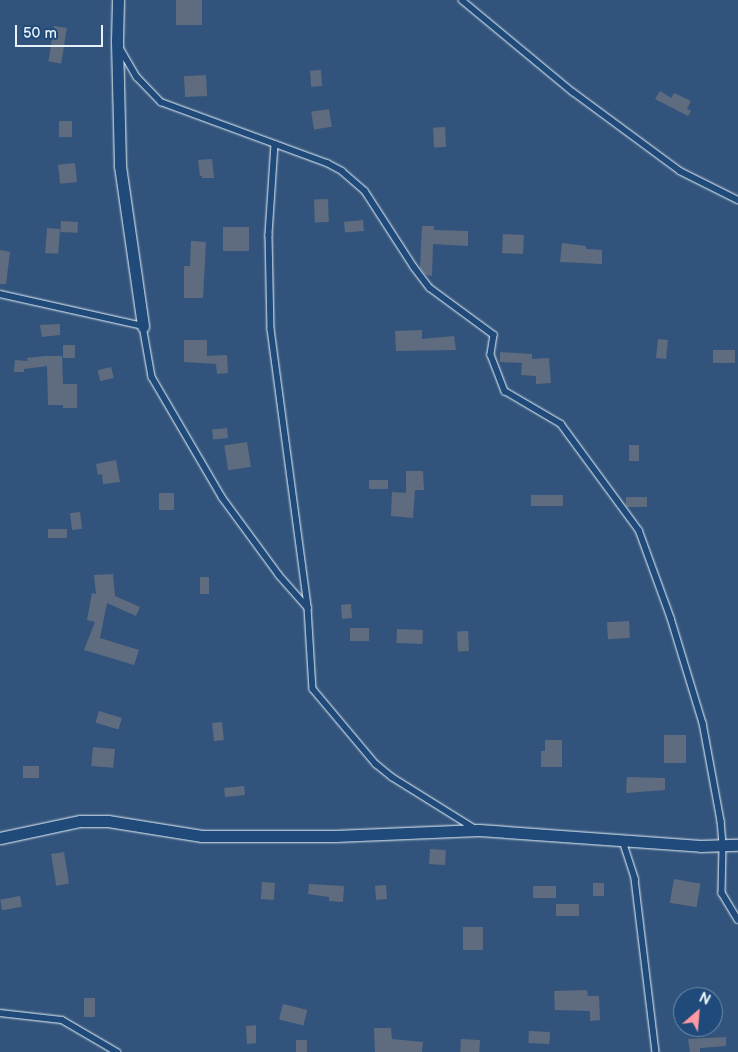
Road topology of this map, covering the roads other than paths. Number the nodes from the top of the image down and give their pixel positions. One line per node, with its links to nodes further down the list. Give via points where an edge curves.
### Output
1 (118, 0): 3 (street)
2 (462, 0): 5 (lane, via 573,92 680,171)
3 (117, 42): 4 (lane, via 137,78 161,102); 7 (street, via 120,166)
4 (275, 144): 8 (lane, via 269,235 271,329); 13 (lane, via 342,171 365,191 430,288 494,335 490,354 505,390 561,424 639,530 671,618 703,723)
5 (738, 200)
6 (0, 294): 7 (lane)
7 (143, 326): 8 (lane, via 152,377 222,497 279,575)
8 (308, 608): 9 (lane, via 313,689 376,764)
9 (479, 830): 10 (street, via 336,836 202,836 108,821 80,821); 11 (street)
10 (0, 838)
11 (623, 840): 13 (street); 17 (lane, via 635,879)
12 (738, 845): 13 (street)
13 (723, 846): 14 (lane, via 722,893)
14 (738, 920)
15 (0, 1012): 16 (lane, via 62,1020)
16 (117, 1052)
17 (656, 1052)

